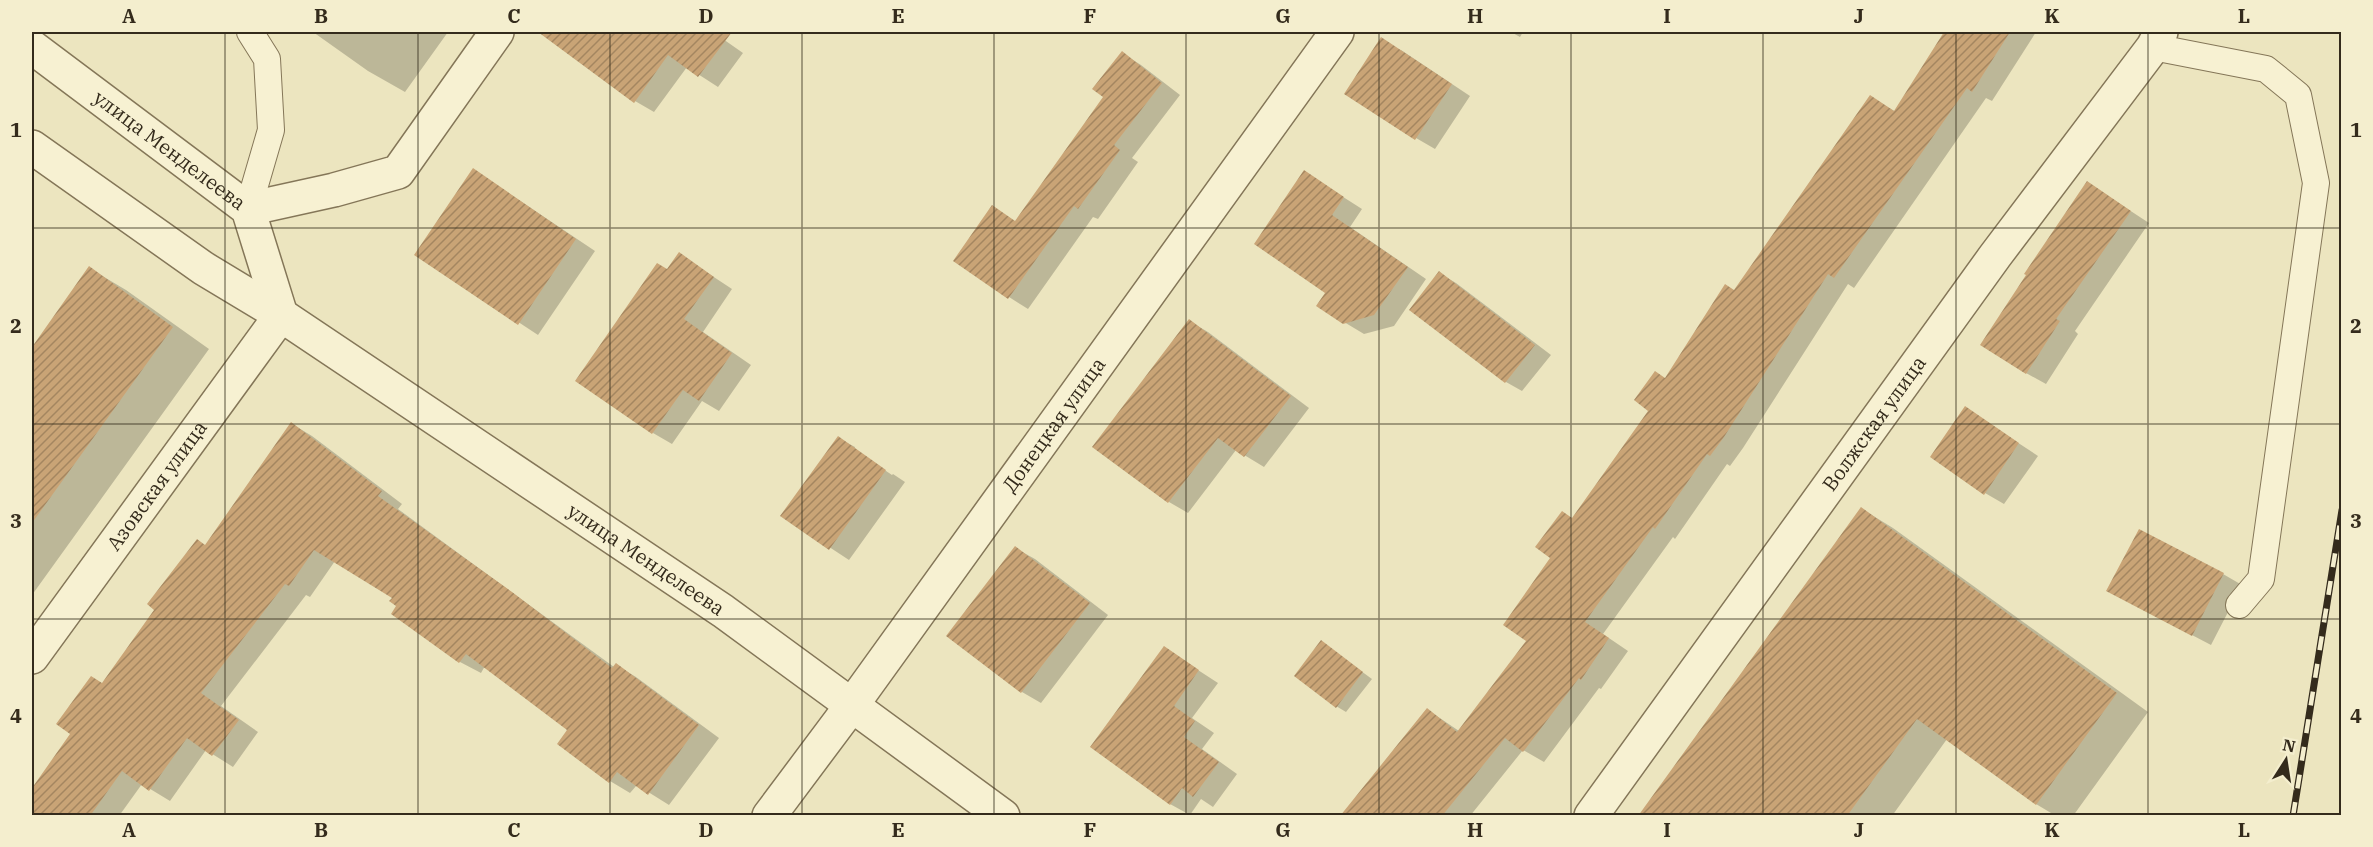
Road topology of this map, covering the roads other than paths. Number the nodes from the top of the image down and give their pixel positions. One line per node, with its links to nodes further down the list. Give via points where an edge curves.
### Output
1 (250, 32): 7 (lane, via 267,58 271,130)
2 (497, 32): 7 (street, via 398,172)
3 (1336, 32): 11 (street, Донецкая улица)
4 (2157, 39): 9 (lane, via 2266,69 2298,95 2316,183 2261,579); 14 (street, Волжская улица)
5 (32, 47): 7 (street, улица Менделеева)
6 (32, 147): 8 (street, улица Менделеева, via 203,268)
7 (248, 209): 8 (street, улица Менделеева)
8 (280, 315): 10 (street, Азовская улица); 11 (street, улица Менделеева, via 723,611)
9 (2239, 605)
10 (32, 657)
11 (852, 705): 12 (street, Донецкая улица); 13 (street, улица Менделеева)
12 (769, 816)
13 (1003, 816)
14 (1591, 816)

